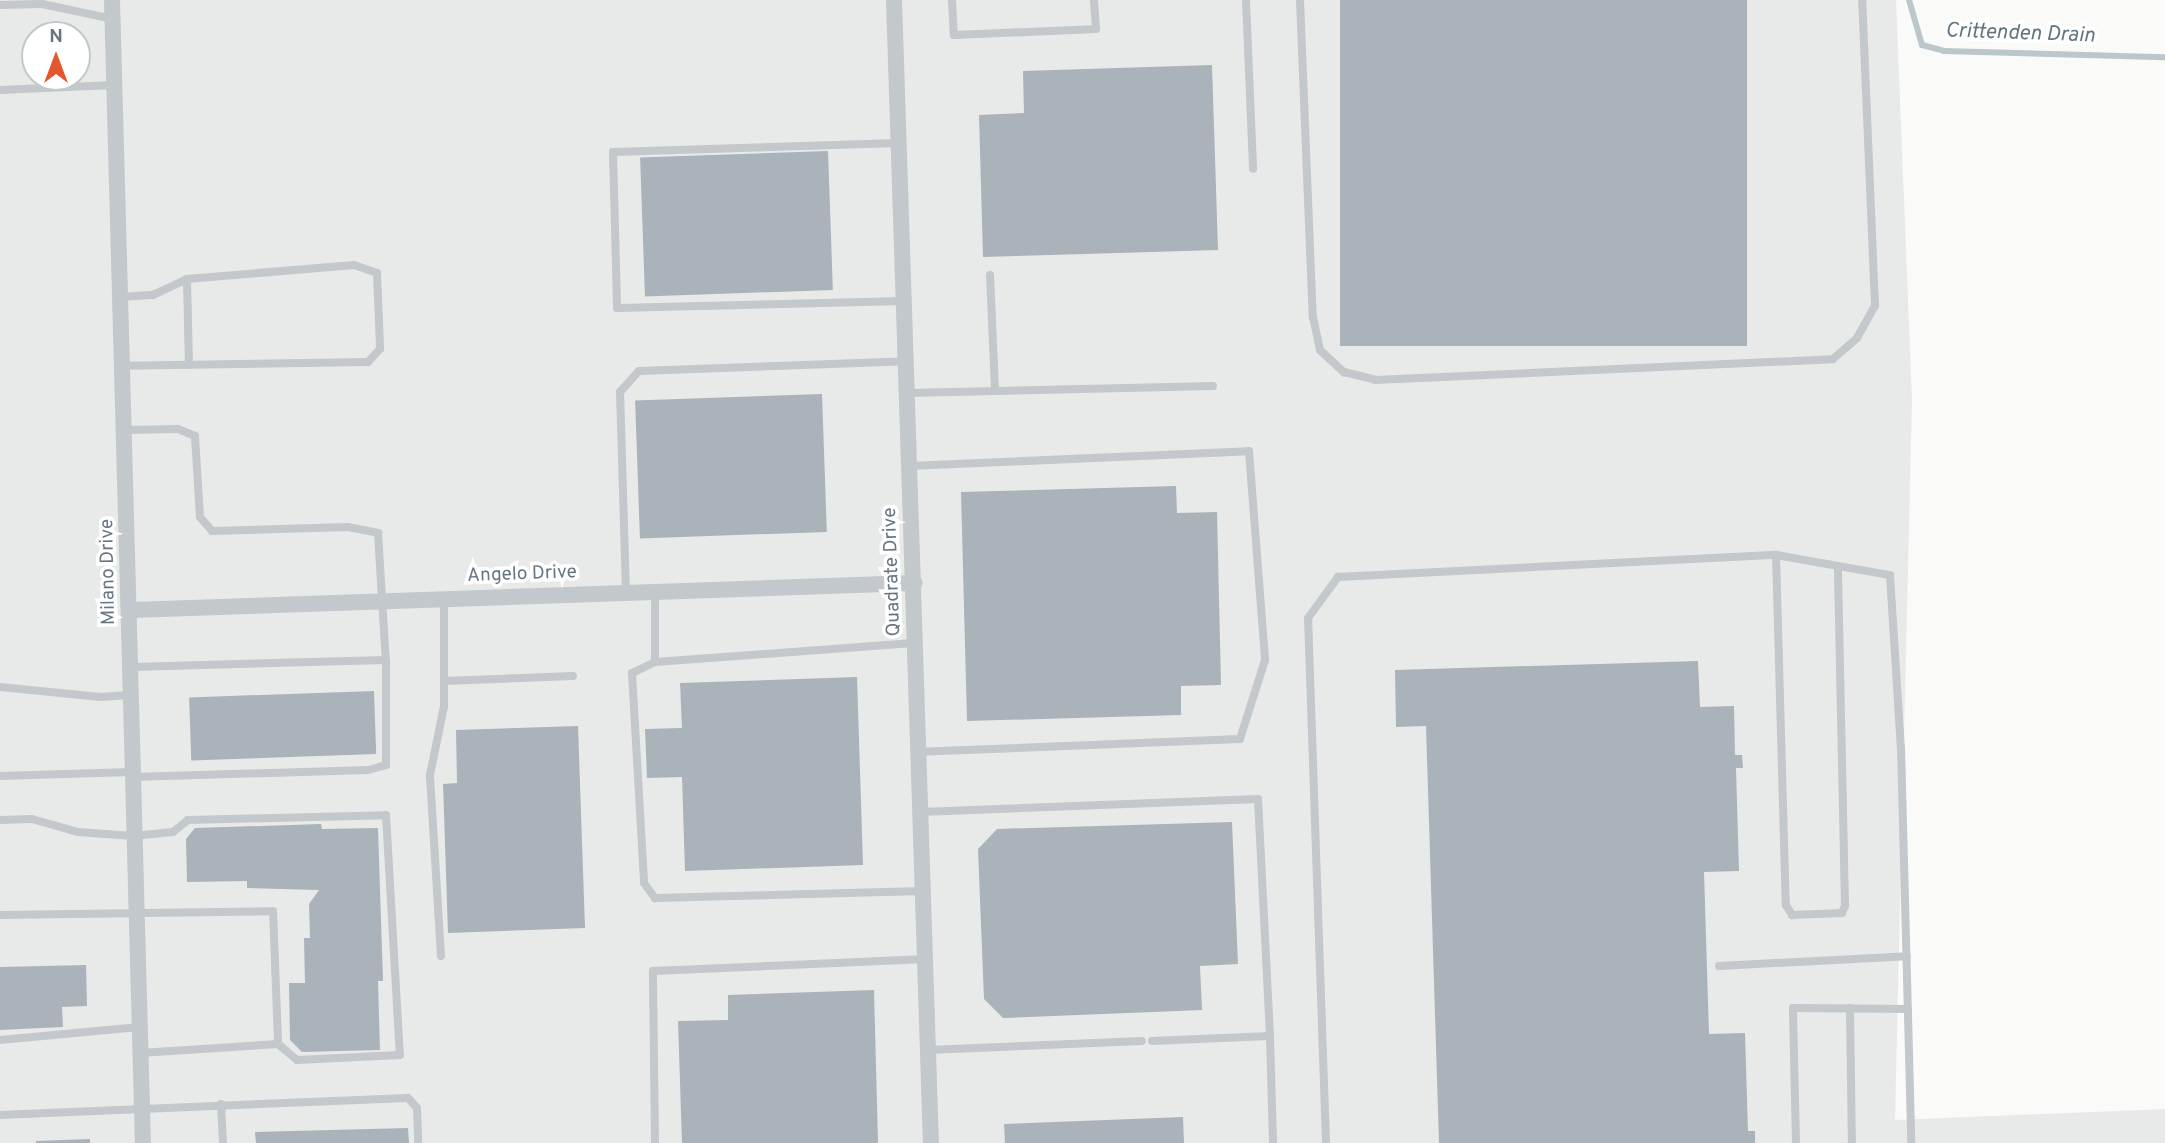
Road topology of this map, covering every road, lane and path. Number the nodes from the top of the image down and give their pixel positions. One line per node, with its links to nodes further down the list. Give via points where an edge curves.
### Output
1 (112, 0): 9 (street, Milano Drive)
2 (894, 0): 12 (street, Quadrate Drive)
3 (952, 0): 4 (lane, via 954,35 1096,29)
4 (1094, 0)
5 (1246, 0): 13 (lane)
6 (1300, 0): 7 (lane, via 1313,317 1320,350 1344,372 1375,380 1833,359 1857,338 1875,306)
7 (1863, 0)
8 (0, 5): 9 (lane, via 42,4)
9 (113, 19): 10 (street, Milano Drive)
10 (115, 85): 11 (lane); 16 (street, Milano Drive)
11 (0, 90)
12 (899, 143): 17 (street, Quadrate Drive); 17 (lane, via 613,152 617,308)
13 (1253, 169)
14 (990, 275): 22 (lane)
15 (187, 279): 16 (lane, via 153,295); 19 (lane); 19 (lane, via 354,265 377,273 380,349 368,362 337,365)
16 (122, 297): 20 (street, Milano Drive)
17 (904, 301): 18 (street, Quadrate Drive)
18 (907, 361): 23 (street, Quadrate Drive); 30 (lane, via 639,371 620,392)
19 (189, 365): 20 (lane)
20 (124, 366): 24 (street, Milano Drive)
21 (1213, 386): 22 (lane)
22 (995, 391): 23 (lane)
23 (908, 393): 25 (street, Quadrate Drive)
24 (126, 430): 32 (lane, via 178,429 195,436 200,517 212,531 348,527 378,533); 33 (street, Milano Drive)
25 (911, 466): 28 (street, Quadrate Drive); 42 (lane, via 1249,452 1265,660 1240,739)
26 (1776, 555): 27 (lane); 27 (lane, via 1786,905 1792,915 1842,913 1846,906); 74 (lane, via 1338,577 1308,618)
27 (1838, 566): 52 (lane, via 1890,575)
28 (915, 583): 29 (street, Angelo Drive); 34 (street, Quadrate Drive)
29 (655, 592): 30 (street, Angelo Drive); 36 (lane)
30 (626, 593): 31 (street, Angelo Drive)
31 (444, 599): 32 (street, Angelo Drive); 39 (lane)
32 (382, 601): 33 (street, Angelo Drive); 35 (lane)
33 (132, 610): 37 (street, Milano Drive)
34 (916, 643): 36 (lane); 42 (street, Quadrate Drive)
35 (386, 660): 37 (lane); 43 (lane, via 386,765 368,770)
36 (655, 662): 48 (lane, via 632,673 643,883 655,898)
37 (132, 667): 41 (street, Milano Drive)
38 (573, 677): 39 (lane)
39 (444, 681): 51 (lane, via 444,706 430,775)
40 (0, 687): 41 (lane, via 101,697)
41 (132, 695): 43 (street, Milano Drive)
42 (920, 751): 45 (street, Quadrate Drive)
43 (132, 775): 44 (lane); 47 (street, Milano Drive)
44 (0, 776)
45 (921, 811): 48 (street, Quadrate Drive); 58 (lane, via 1258,799)
46 (0, 820): 47 (lane, via 32,819 78,832)
47 (133, 836): 49 (street, Milano Drive); 62 (lane, via 173,832 188,820 386,816 400,1055 298,1060)
48 (924, 891): 53 (street, Quadrate Drive)
49 (136, 913): 50 (lane); 57 (street, Milano Drive); 62 (lane, via 273,911)
50 (0, 915)
51 (441, 956)
52 (1907, 956): 54 (lane); 56 (lane)
53 (926, 959): 63 (street, Quadrate Drive); 71 (lane, via 653,971)
54 (1719, 966)
55 (1850, 1008): 56 (lane); 75 (lane, via 1793,1008); 76 (lane)
56 (1908, 1009): 77 (lane)
57 (139, 1027): 59 (lane); 64 (street, Milano Drive)
58 (1270, 1036): 61 (lane); 73 (lane)
59 (0, 1040)
60 (1142, 1041): 63 (lane)
61 (1152, 1041)
62 (278, 1044): 64 (lane)
63 (929, 1050): 72 (street, Quadrate Drive)
64 (140, 1053): 66 (street, Milano Drive)
65 (221, 1104): 66 (lane); 69 (lane); 70 (lane, via 408,1098 417,1108)
66 (142, 1106): 67 (lane); 68 (street, Milano Drive)
67 (0, 1115)
68 (143, 1143)
69 (223, 1143)
70 (418, 1143)
71 (655, 1143)
72 (931, 1143)
73 (1273, 1143)
74 (1326, 1143)
75 (1796, 1143)
76 (1852, 1143)
77 (1911, 1143)

